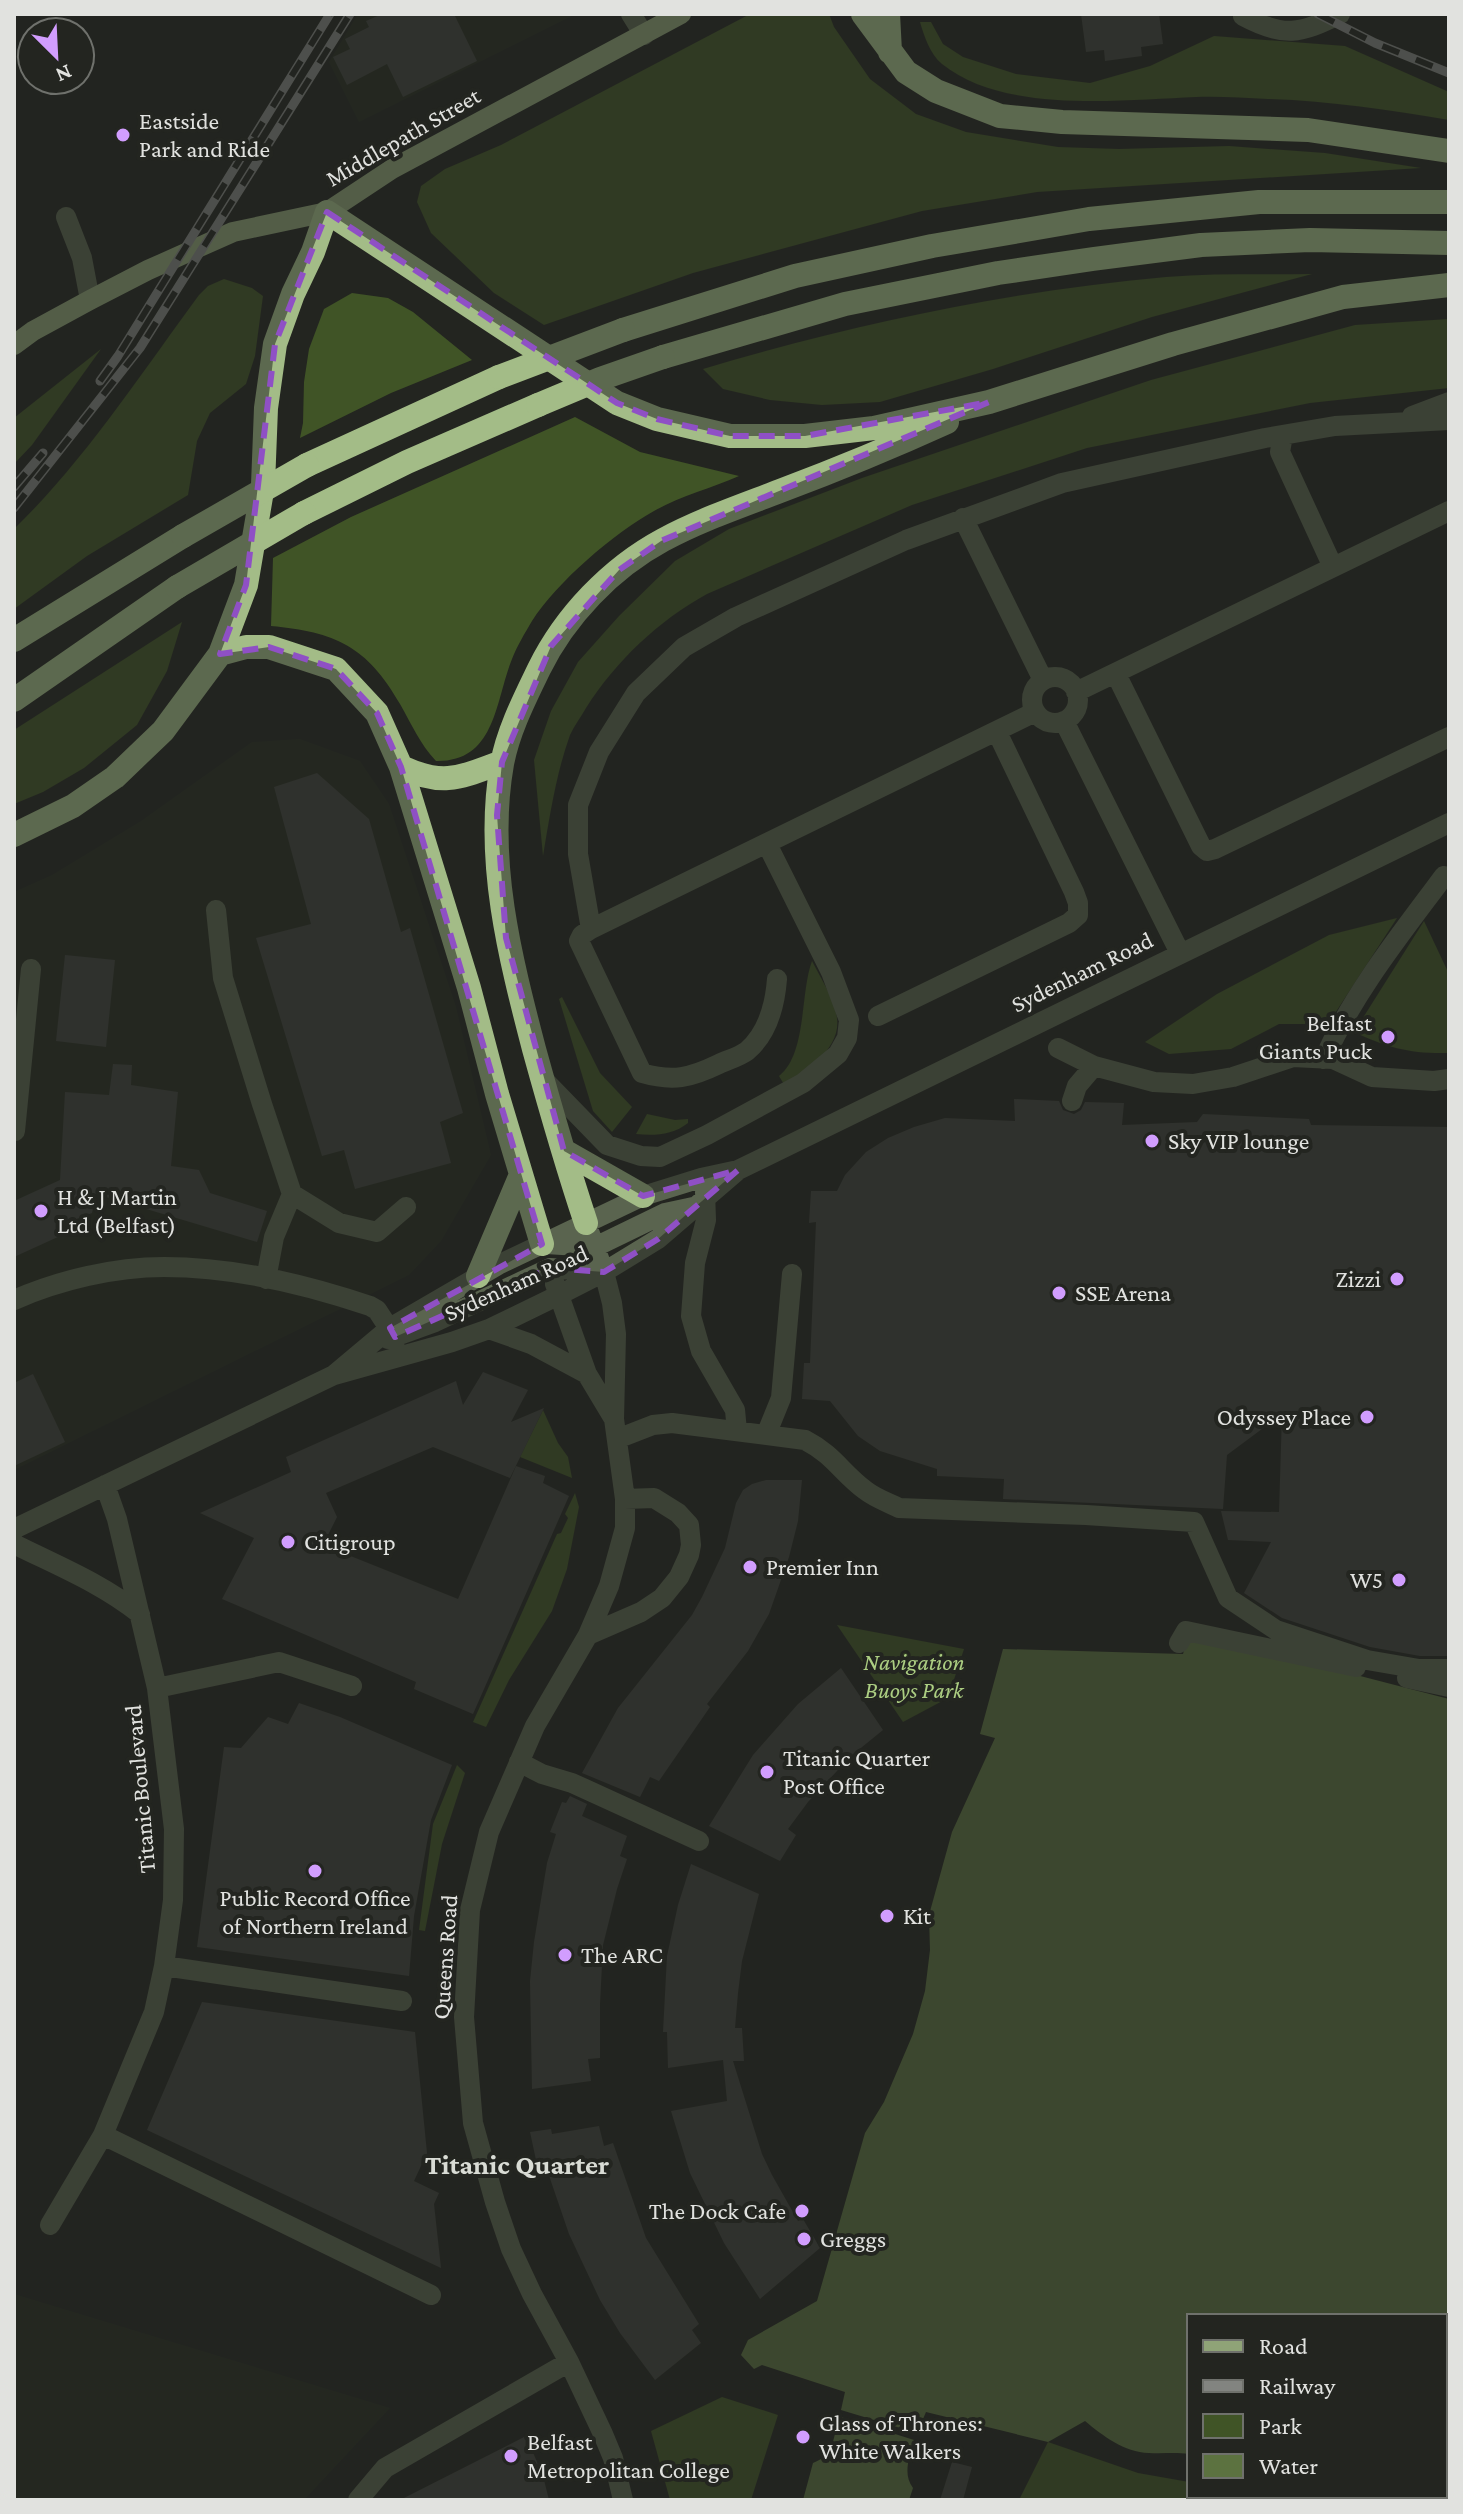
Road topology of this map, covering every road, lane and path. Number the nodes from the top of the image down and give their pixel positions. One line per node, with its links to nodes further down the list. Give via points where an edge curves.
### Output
1 (631, 14): 7 (street)
2 (681, 14): 7 (main road, Middlepath Street)
3 (863, 14): 8 (highway)
4 (888, 14): 8 (highway)
5 (1340, 14): 6 (street, via 1303,31 1274,30)
6 (1243, 16)
7 (644, 35): 11 (main road, Middlepath Street, via 392,169)
8 (890, 52): 9 (highway, via 906,72 936,91 1000,116 1308,130)
9 (1449, 151)
10 (1449, 202): 26 (highway, bridge, via 1259,202 1089,219 795,276 623,330 499,377 307,465)
11 (327, 212): 15 (main road, Middlepath Street, via 233,232); 18 (highway, via 617,403 657,419 730,436 805,436 874,428); 27 (highway, via 275,344 263,485 246,585)
12 (66, 217): 15 (street)
13 (1449, 243): 31 (highway, bridge, via 1279,241 1093,259 845,304 663,357 538,405 304,513 177,587)
14 (1449, 285): 18 (highway, via 1343,297)
15 (90, 300): 16 (main road, Middlepath Street)
16 (23, 329): 17 (main road, Middlepath Street)
17 (14, 345)
18 (989, 402): 36 (highway, via 883,452 715,516 661,541 619,570 574,613 551,646 522,703)
19 (1449, 402): 21 (street)
20 (1449, 420): 21 (street)
21 (1393, 423): 22 (street)
22 (1283, 435): 24 (street, via 1062,483); 25 (street, via 1280,452)
23 (1449, 511): 25 (street)
24 (963, 518): 29 (street); 43 (street, via 736,617 684,647 636,693 599,752 578,805 578,854)
25 (1333, 567): 28 (street)
26 (14, 640)
27 (220, 654): 37 (highway, via 269,647 336,669 377,713); 39 (highway, via 163,731 115,777 73,806)
28 (1116, 674): 30 (street); 35 (street, via 1207,851)
29 (1043, 680): 30 (street, via 1062,678); 32 (street, via 1033,691)
30 (1076, 692): 33 (street, via 1076,709)
31 (14, 700)
32 (1035, 712): 33 (street, via 1048,722); 34 (street)
33 (1064, 721): 44 (street)
34 (997, 732): 40 (street); 47 (street, via 1074,892 1078,915)
35 (1449, 737)
36 (502, 762): 37 (highway, via 457,778 424,778); 52 (highway, via 497,815 506,938)
37 (401, 767): 57 (highway)
38 (1449, 823): 44 (street, Sydenham Road)
39 (14, 835)
40 (767, 844): 43 (street); 52 (street, via 849,1020 838,1054 803,1083 660,1157 607,1145)
41 (1444, 876): 49 (street, via 1379,964)
42 (216, 910): 58 (street, via 223,978)
43 (591, 929): 46 (street, via 579,941 642,1073 663,1079 693,1076 746,1051 775,1005)
44 (1180, 953): 59 (street, Sydenham Road, via 738,1170)
45 (31, 969): 51 (street)
46 (777, 979)
47 (878, 1016)
48 (1058, 1048): 50 (street)
49 (1324, 1059): 50 (street, via 1293,1057 1193,1084 1154,1082); 53 (street, via 1372,1077)
50 (1094, 1066): 54 (street)
51 (17, 1070): 55 (street)
52 (542, 1078): 56 (highway)
53 (1449, 1079)
54 (1072, 1101)
55 (15, 1131)
56 (564, 1151): 60 (highway); 62 (highway)
57 (520, 1177): 63 (highway); 68 (highway)
58 (292, 1194): 61 (street, via 339,1223 377,1232); 69 (street, via 274,1237)
59 (701, 1194): 60 (street, Sydenham Road); 64 (street); 66 (street, Sydenham Road, via 658,1239); 77 (street, via 704,1232 695,1263 691,1316 701,1351 735,1410)
60 (643, 1196): 62 (street, Sydenham Road)
61 (406, 1207)
62 (586, 1223): 63 (street, Sydenham Road); 64 (street, Queens Road)
63 (542, 1244): 64 (street); 65 (street, Queens Road); 68 (street, Sydenham Road)
64 (595, 1247): 66 (street, Queens Road)
65 (550, 1268): 66 (street); 70 (street, Queens Road); 73 (street)
66 (604, 1272): 70 (street, Sydenham Road); 76 (street, Queens Road, via 616,1334)
67 (792, 1274): 78 (street, via 781,1398)
68 (478, 1276): 73 (street, Sydenham Road)
69 (266, 1279): 71 (street, via 163,1267 106,1273); 73 (street, via 370,1306)
70 (559, 1295): 72 (street, Sydenham Road); 74 (street, Queens Road)
71 (14, 1300)
72 (489, 1329): 73 (street, Sydenham Road); 74 (street)
73 (396, 1340): 75 (street, Sydenham Road); 75 (street, Sydenham Road, via 368,1345)
74 (587, 1374): 76 (street, Queens Road)
75 (334, 1375): 79 (street, Sydenham Road)
76 (616, 1429): 77 (street, via 672,1423); 80 (street, Queens Road)
77 (737, 1431): 78 (street)
78 (766, 1435): 86 (street, via 805,1440 825,1450 862,1488 899,1508 1194,1522 1228,1598 1276,1630 1367,1660)
79 (105, 1485): 81 (street, Sydenham Road); 83 (street, Titanic Boulevard)
80 (625, 1499): 84 (street, Queens Road, via 620,1550); 84 (street, via 654,1498 678,1513 689,1525 689,1555 662,1598)
81 (14, 1529)
82 (14, 1544): 83 (street, via 102,1586)
83 (140, 1614): 89 (street, Titanic Boulevard)
84 (588, 1635): 90 (street, Queens Road)
85 (1179, 1643): 88 (street, via 1186,1631)
86 (1449, 1669)
87 (352, 1686): 89 (street, via 279,1662)
88 (1449, 1687)
89 (157, 1688): 92 (street, Titanic Boulevard, via 174,1829 173,1900)
90 (519, 1762): 91 (street); 97 (street, Queens Road, via 489,1832 470,1910 464,2017 473,2123 495,2202 511,2249)
91 (699, 1841)
92 (164, 1966): 93 (street); 94 (street, Titanic Boulevard, via 154,2012)
93 (402, 2001)
94 (103, 2135): 95 (street, Titanic Boulevard); 96 (street)
95 (50, 2225)
96 (431, 2295)
97 (569, 2362): 98 (street, via 385,2468); 99 (street, Queens Road, via 613,2458)
98 (358, 2500)
99 (623, 2500)

